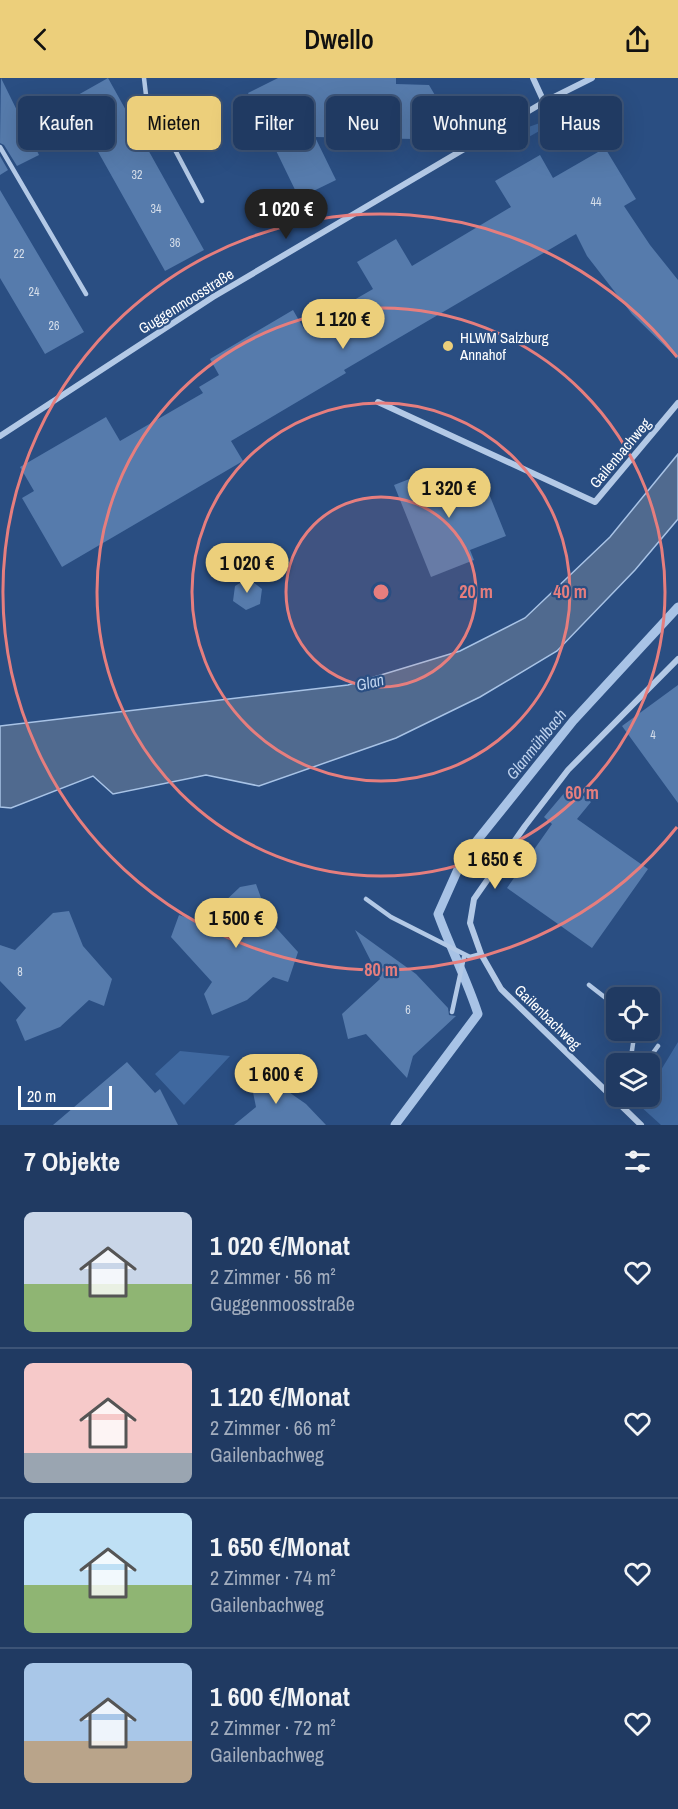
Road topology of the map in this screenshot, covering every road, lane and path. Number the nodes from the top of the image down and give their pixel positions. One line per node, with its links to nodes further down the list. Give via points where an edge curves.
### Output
1 (144, 78): 8 (lane, via 146,94)
2 (533, 78): 4 (street)
3 (592, 78): 5 (street, Guggenmoosstraße)
4 (541, 96)
5 (556, 96)
6 (540, 104): 12 (street, Guggenmoosstraße, via 213,297)
7 (0, 147): 9 (lane)
8 (202, 201)
9 (86, 294)
10 (378, 402): 11 (street, Gailenbachweg, via 595,502)
11 (678, 403)
12 (0, 436)
13 (678, 659): 15 (street, Gailenbachweg, via 568,770 474,899 470,923)
14 (366, 899): 16 (lane, via 391,917)
15 (481, 954): 16 (lane); 22 (street, Gailenbachweg, via 501,989)
16 (463, 955): 19 (lane)
17 (589, 985): 18 (lane)
18 (606, 998)
19 (452, 1012)
20 (658, 1046): 21 (lane)
21 (653, 1053)
22 (606, 1088)
23 (625, 1107): 24 (street, Gailenbachweg)
24 (641, 1125)

